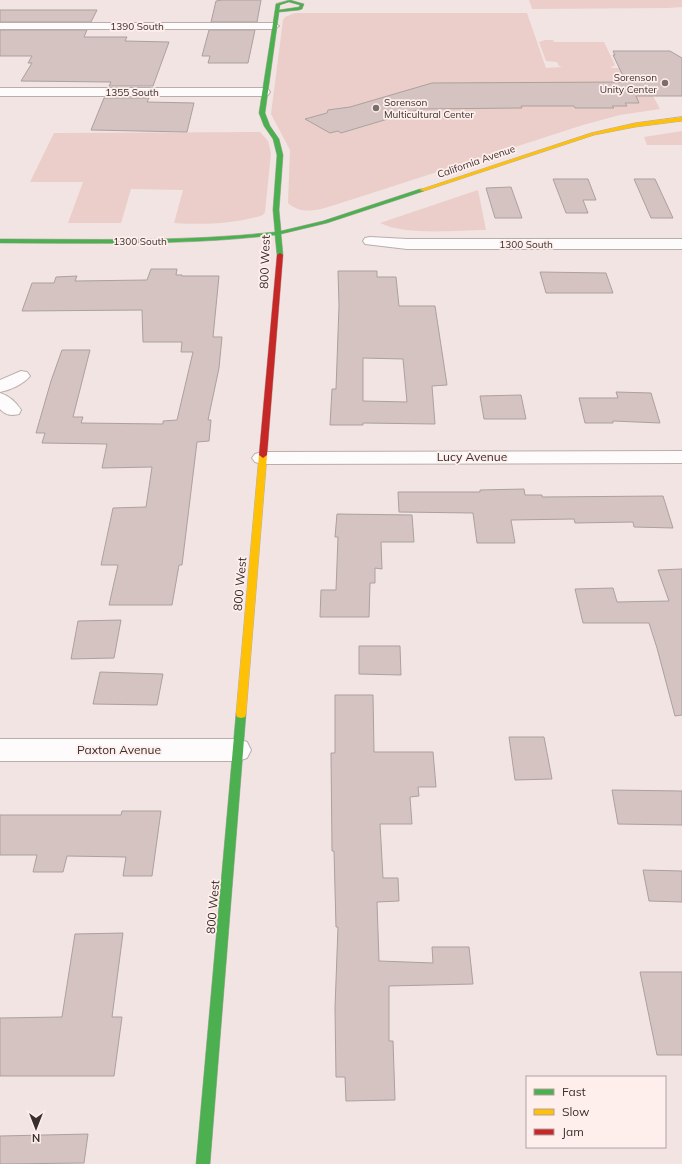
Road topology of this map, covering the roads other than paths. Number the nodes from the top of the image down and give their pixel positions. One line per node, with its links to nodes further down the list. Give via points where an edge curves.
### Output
1 (277, 11): 3 (street, 800 West)
2 (0, 26): 3 (street, 1390 South)
3 (274, 26): 5 (street, 800 West)
4 (0, 92): 5 (street, 1355 South)
5 (264, 92): 7 (street, 800 West, via 262,113 276,139 280,155 276,210)
6 (682, 119): 7 (street, California Avenue, via 593,134 359,212)
7 (278, 233): 8 (street, 1300 South, via 196,241); 13 (street, 800 West, via 279,260)
8 (0, 241)
9 (370, 241): 10 (street, 1300 South, via 407,244)
10 (682, 244)
11 (21, 376): 12 (street)
12 (0, 388)
13 (262, 458): 14 (street, Lucy Avenue); 16 (street, 800 West)
14 (680, 463)
15 (0, 750): 16 (street, Paxton Avenue)
16 (238, 750): 17 (street, 800 West)
17 (203, 1164)

